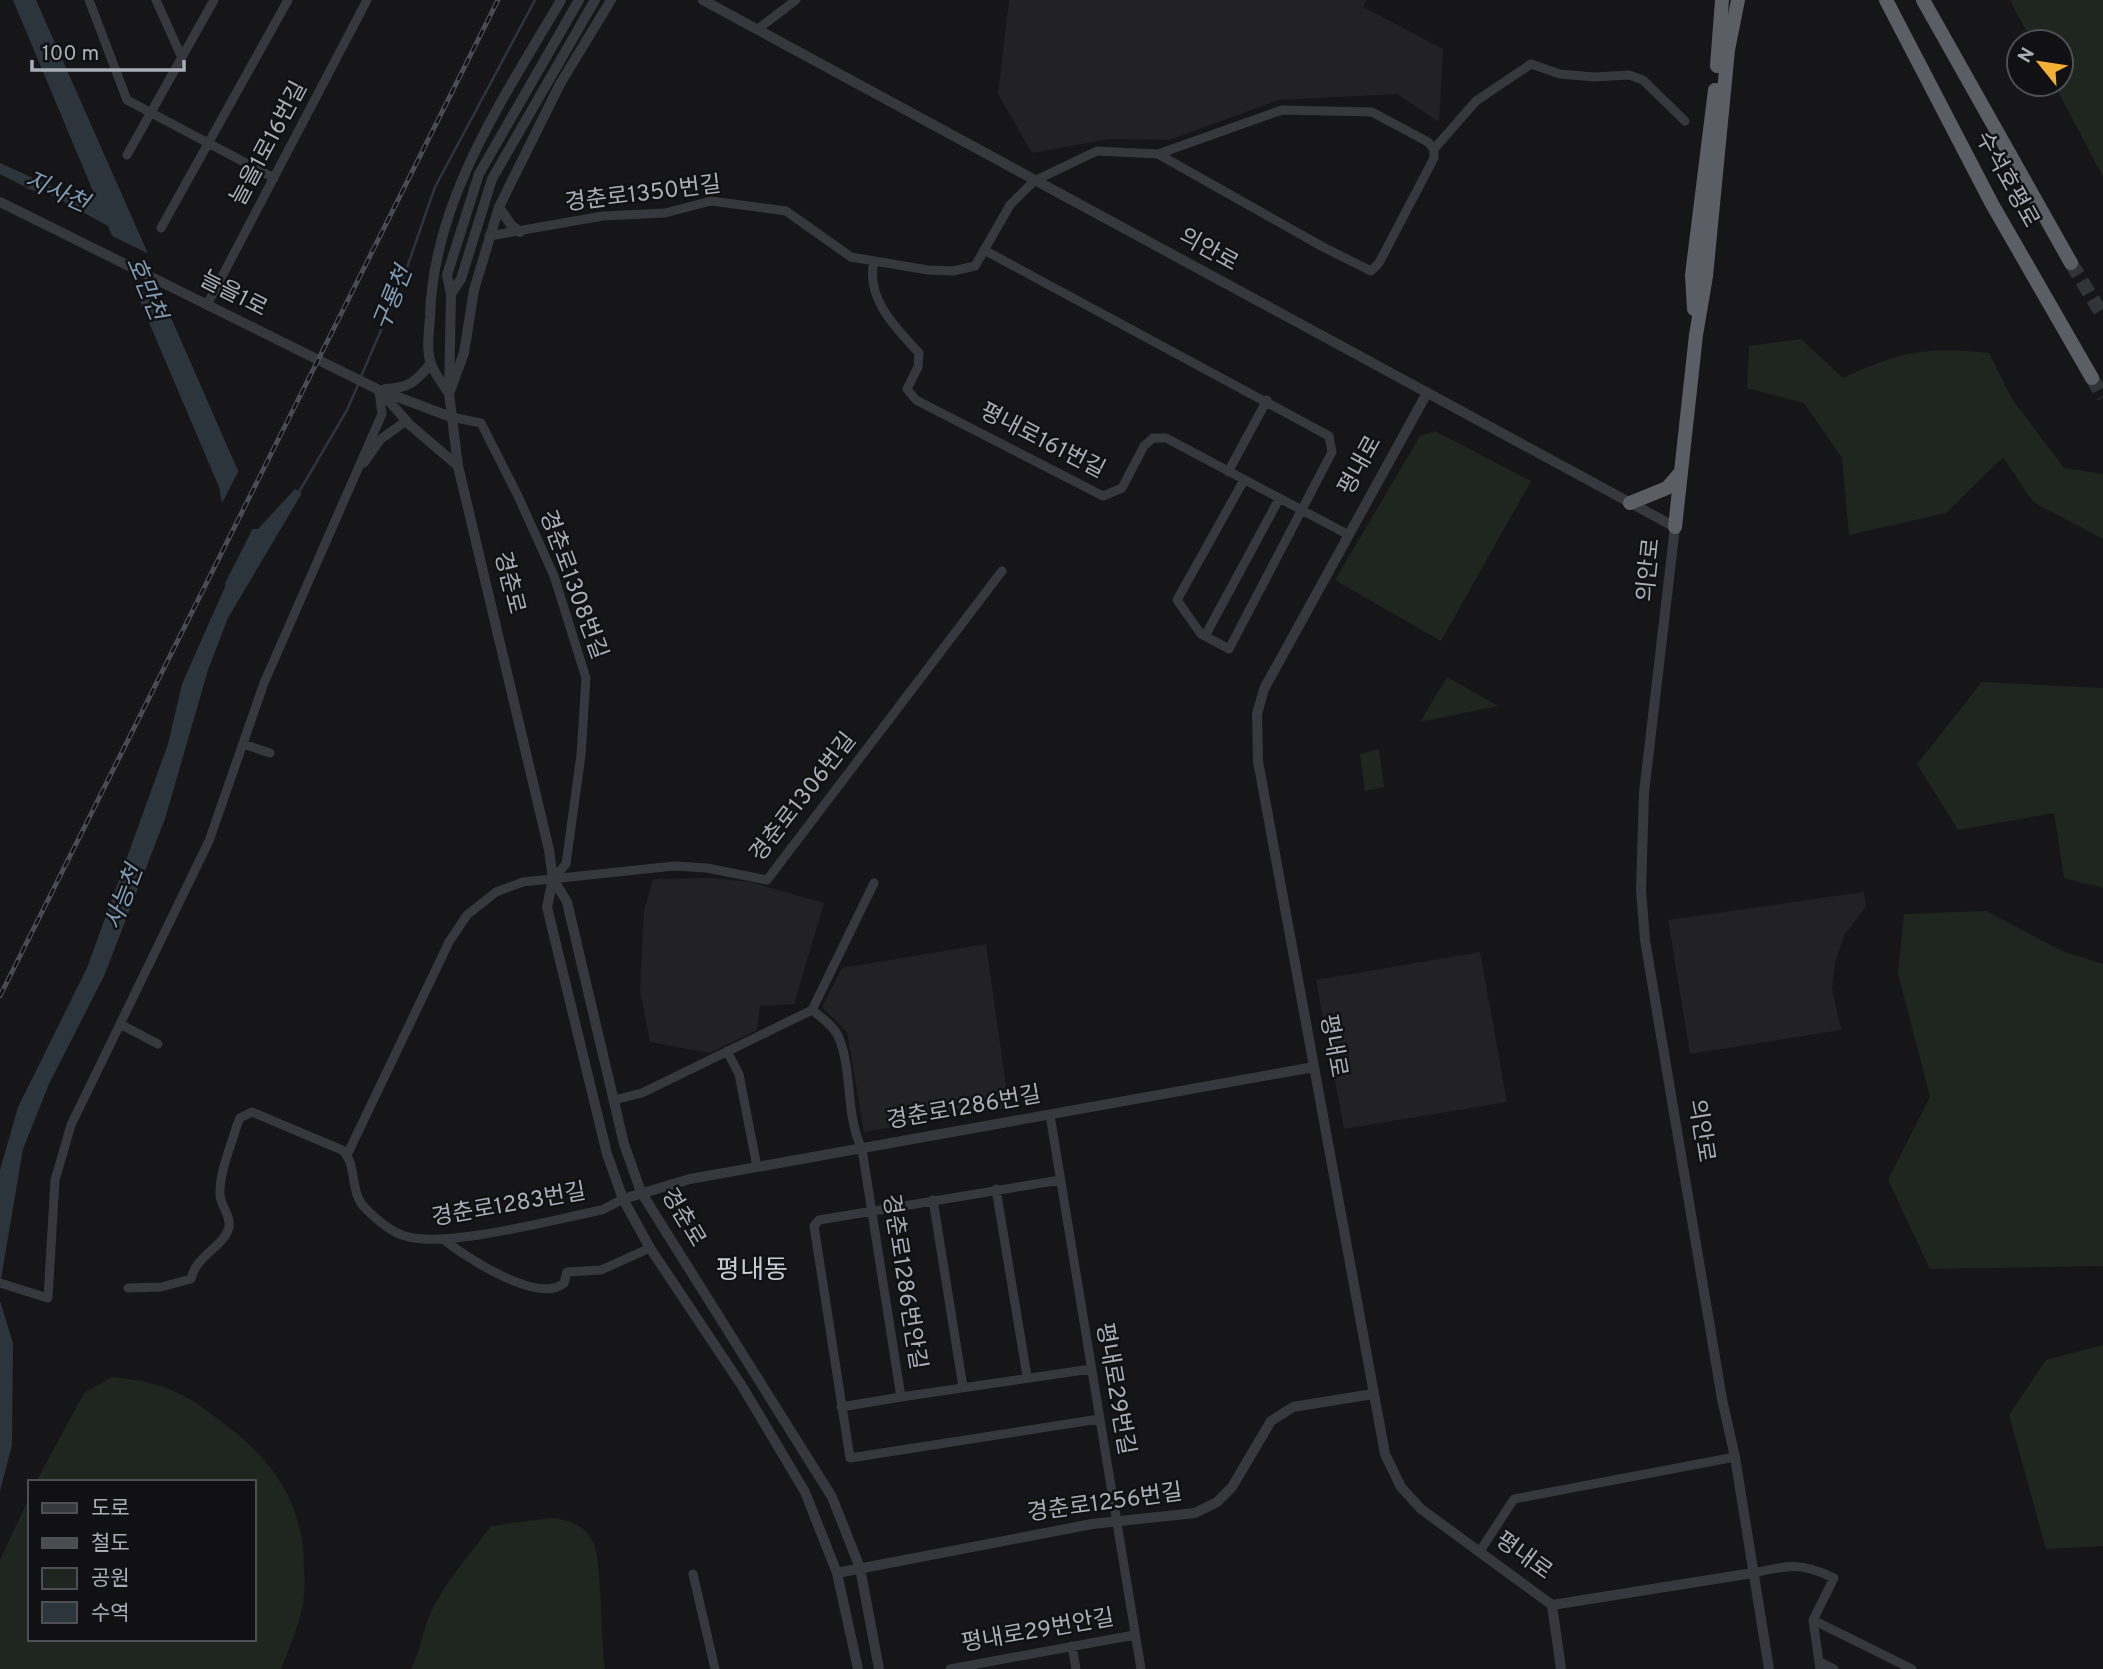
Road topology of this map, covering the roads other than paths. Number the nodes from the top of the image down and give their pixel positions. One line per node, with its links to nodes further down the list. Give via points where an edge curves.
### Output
1 (89, 0): 20 (street, via 127,100)
2 (156, 0): 19 (street)
3 (214, 0): 19 (street)
4 (288, 0): 22 (street)
5 (367, 0): 26 (street, 늘을1로16번길)
6 (579, 0): 36 (street, 경춘로, via 479,174 447,275)
7 (595, 0): 36 (street, 경춘로, via 492,179 461,279)
8 (703, 0): 18 (street, 의안로)
9 (796, 0): 18 (street)
10 (1722, 0): 38 (highway, via 1692,275)
11 (1738, 0): 38 (highway, via 1728,50)
12 (1880, 0): 17 (highway)
13 (1886, 0): 17 (highway, 수석호평로)
14 (1923, 0): 35 (highway, 수석호평로)
15 (561, 1): 39 (street, via 486,128 456,192 431,277)
16 (607, 4): 29 (street, via 560,84)
17 (1895, 18): 40 (highway, 수석호평로, via 1992,204)
18 (758, 29): 27 (street, 의안로)
19 (182, 58): 20 (street)
20 (150, 114): 22 (street); 25 (street)
21 (1685, 121): 23 (street, via 1643,80 1629,75 1560,74 1531,64 1476,101)
22 (207, 143): 26 (street); 30 (street)
23 (1434, 149): 24 (street, via 1372,112 1282,110); 24 (street, via 1434,158 1380,263 1371,271)
24 (1158, 153): 27 (street, 경춘로1350번길, via 1097,150)
25 (127, 155)
26 (274, 178): 37 (street, 늘을1로16번길)
27 (1034, 181): 33 (street, 경춘로1350번길, via 1010,205); 43 (street, 의안로)
28 (0, 202): 37 (street, 늘을1로)
29 (499, 207): 31 (street); 32 (street)
30 (160, 228)
31 (520, 232): 32 (street, 경춘로1350번길); 34 (street, 경춘로1350번길, via 604,216 665,213 711,201 756,204 786,211 851,257)
32 (489, 236): 42 (street, via 464,353)
33 (984, 250): 34 (street, 경춘로1350번길, via 975,266 953,271); 44 (street)
34 (874, 261): 48 (street, 평내로161번길, via 871,275 884,314 919,354 907,389 916,400 1103,496 1122,488 1153,438 1166,438)
35 (2071, 263)
36 (451, 294): 42 (street, 경춘로)
37 (206, 305): 41 (street, 늘을1로)
38 (1696, 335): 49 (highway)
39 (431, 363): 41 (street, via 406,388); 42 (street)
40 (2092, 378)
41 (374, 387): 45 (street, 늘을1로); 46 (street); 51 (street, via 383,404 382,414)
42 (449, 393): 45 (street, 경춘로)
43 (1427, 393): 53 (street, 의안로); 56 (street, 평내로)
44 (1267, 400): 48 (street); 54 (street, via 1329,436 1332,452)
45 (451, 417): 47 (street, 경춘로); 61 (street, 경춘로1308번길, via 481,423 488,435 554,576 586,678 566,864)
46 (406, 421): 47 (street); 51 (street, via 381,439)
47 (458, 466): 61 (street, 경춘로)
48 (1228, 472): 50 (street, 평내로161번길)
49 (1680, 473): 53 (highway, via 1667,488); 55 (highway)
50 (1244, 480): 52 (street, 평내로161번길); 58 (street, via 1177,600)
51 (351, 486): 59 (street, via 264,683)
52 (1279, 499): 54 (street, 평내로161번길); 58 (street)
53 (1630, 503): 55 (street, 의안로)
54 (1303, 511): 56 (street, 평내로161번길); 58 (street, via 1229,649)
55 (1675, 527): 90 (street, 의안로, via 1644,793 1642,890 1648,959)
56 (1347, 534): 67 (street, 평내로, via 1275,667 1257,714 1258,761)
57 (1002, 571): 61 (street, 경춘로1306번길, via 767,880 674,866)
58 (1205, 636)
59 (243, 744): 60 (street); 64 (street, via 209,841)
60 (270, 753)
61 (554, 879): 68 (street, 경춘로, via 567,902); 71 (street, via 503,889 467,915 449,942); 76 (street, 경춘로, via 547,907 607,1154)
62 (874, 883): 63 (street)
63 (813, 1010): 66 (street); 70 (street, 경춘로1286번안길, via 838,1035 855,1135)
64 (120, 1024): 65 (street); 81 (street, via 63,1148 52,1198 48,1298)
65 (158, 1044)
66 (727, 1051): 68 (street, via 642,1093); 72 (street, via 739,1074)
67 (1314, 1068): 69 (street, 경춘로1286번길); 86 (street, 평내로)
68 (614, 1100): 75 (street, 경춘로)
69 (1050, 1115): 70 (street, 경춘로1286번길); 73 (street, 평내로29번길)
70 (862, 1149): 72 (street, 경춘로1286번길); 78 (street, 경춘로1286번안길)
71 (347, 1155): 79 (street, 경춘로1283번길, via 353,1188 363,1207 403,1236); 82 (street, via 258,1112 245,1114 237,1125 221,1185 229,1221 226,1234 196,1264 191,1279 161,1287)
72 (757, 1167): 75 (street, 경춘로1286번길)
73 (1060, 1181): 74 (street); 83 (street, 평내로29번길)
74 (996, 1189): 77 (street); 84 (street)
75 (641, 1192): 76 (street, 경춘로1286번길); 93 (street, 경춘로, via 821,1476)
76 (623, 1199): 79 (street, 경춘로1283번길, via 602,1210); 80 (street, 경춘로)
77 (933, 1200): 78 (street); 85 (street)
78 (872, 1210): 87 (street, 경춘로1286번안길); 88 (street, via 819,1220 814,1226)
79 (443, 1239): 80 (street, via 504,1276 550,1290 564,1283 567,1272 601,1270)
80 (650, 1248): 94 (street, 경춘로, via 742,1386 805,1492)
81 (0, 1283)
82 (128, 1288)
83 (1091, 1369): 84 (street, 경춘로1286번안길); 89 (street, 평내로29번길)
84 (1027, 1376): 85 (street, 경춘로1286번안길)
85 (963, 1387): 87 (street, 경춘로1286번안길)
86 (1373, 1394): 91 (street, 경춘로1256번길, via 1293,1406 1281,1412 1271,1421 1232,1488 1217,1502 1195,1513); 92 (street, 평내로, via 1385,1454 1401,1486 1421,1509)
87 (901, 1397): 88 (street)
88 (841, 1407): 89 (street, via 850,1458)
89 (1099, 1419): 91 (street, 평내로29번길)
90 (1735, 1457): 92 (street, via 1514,1499); 95 (street, 의안로)
91 (1118, 1522): 93 (street, 경춘로1256번길); 99 (street, 평내로29번길)
92 (1480, 1551): 97 (street, 평내로)
93 (860, 1568): 94 (street, 경춘로1256번길); 105 (street, 경춘로)
94 (837, 1573): 104 (street, 경춘로)
95 (1753, 1573): 97 (street); 98 (street, via 1800,1565 1834,1578); 111 (street, 의안로)
96 (693, 1574): 103 (street)
97 (1552, 1605): 110 (street, 평내로)
98 (1814, 1620): 102 (street); 113 (street)
99 (1135, 1635): 100 (street, 평내로29번안길); 109 (street, 평내로29번길)
100 (1072, 1646): 101 (street, 평내로29번안길); 108 (street)
101 (1010, 1657): 106 (street, 평내로29번안길); 107 (street)
102 (1820, 1665): 112 (street)
103 (715, 1669)
104 (858, 1669)
105 (879, 1669)
106 (950, 1669)
107 (1012, 1669)
108 (1076, 1669)
109 (1141, 1669)
110 (1561, 1669)
111 (1769, 1669)
112 (1834, 1669)
113 (1912, 1669)

